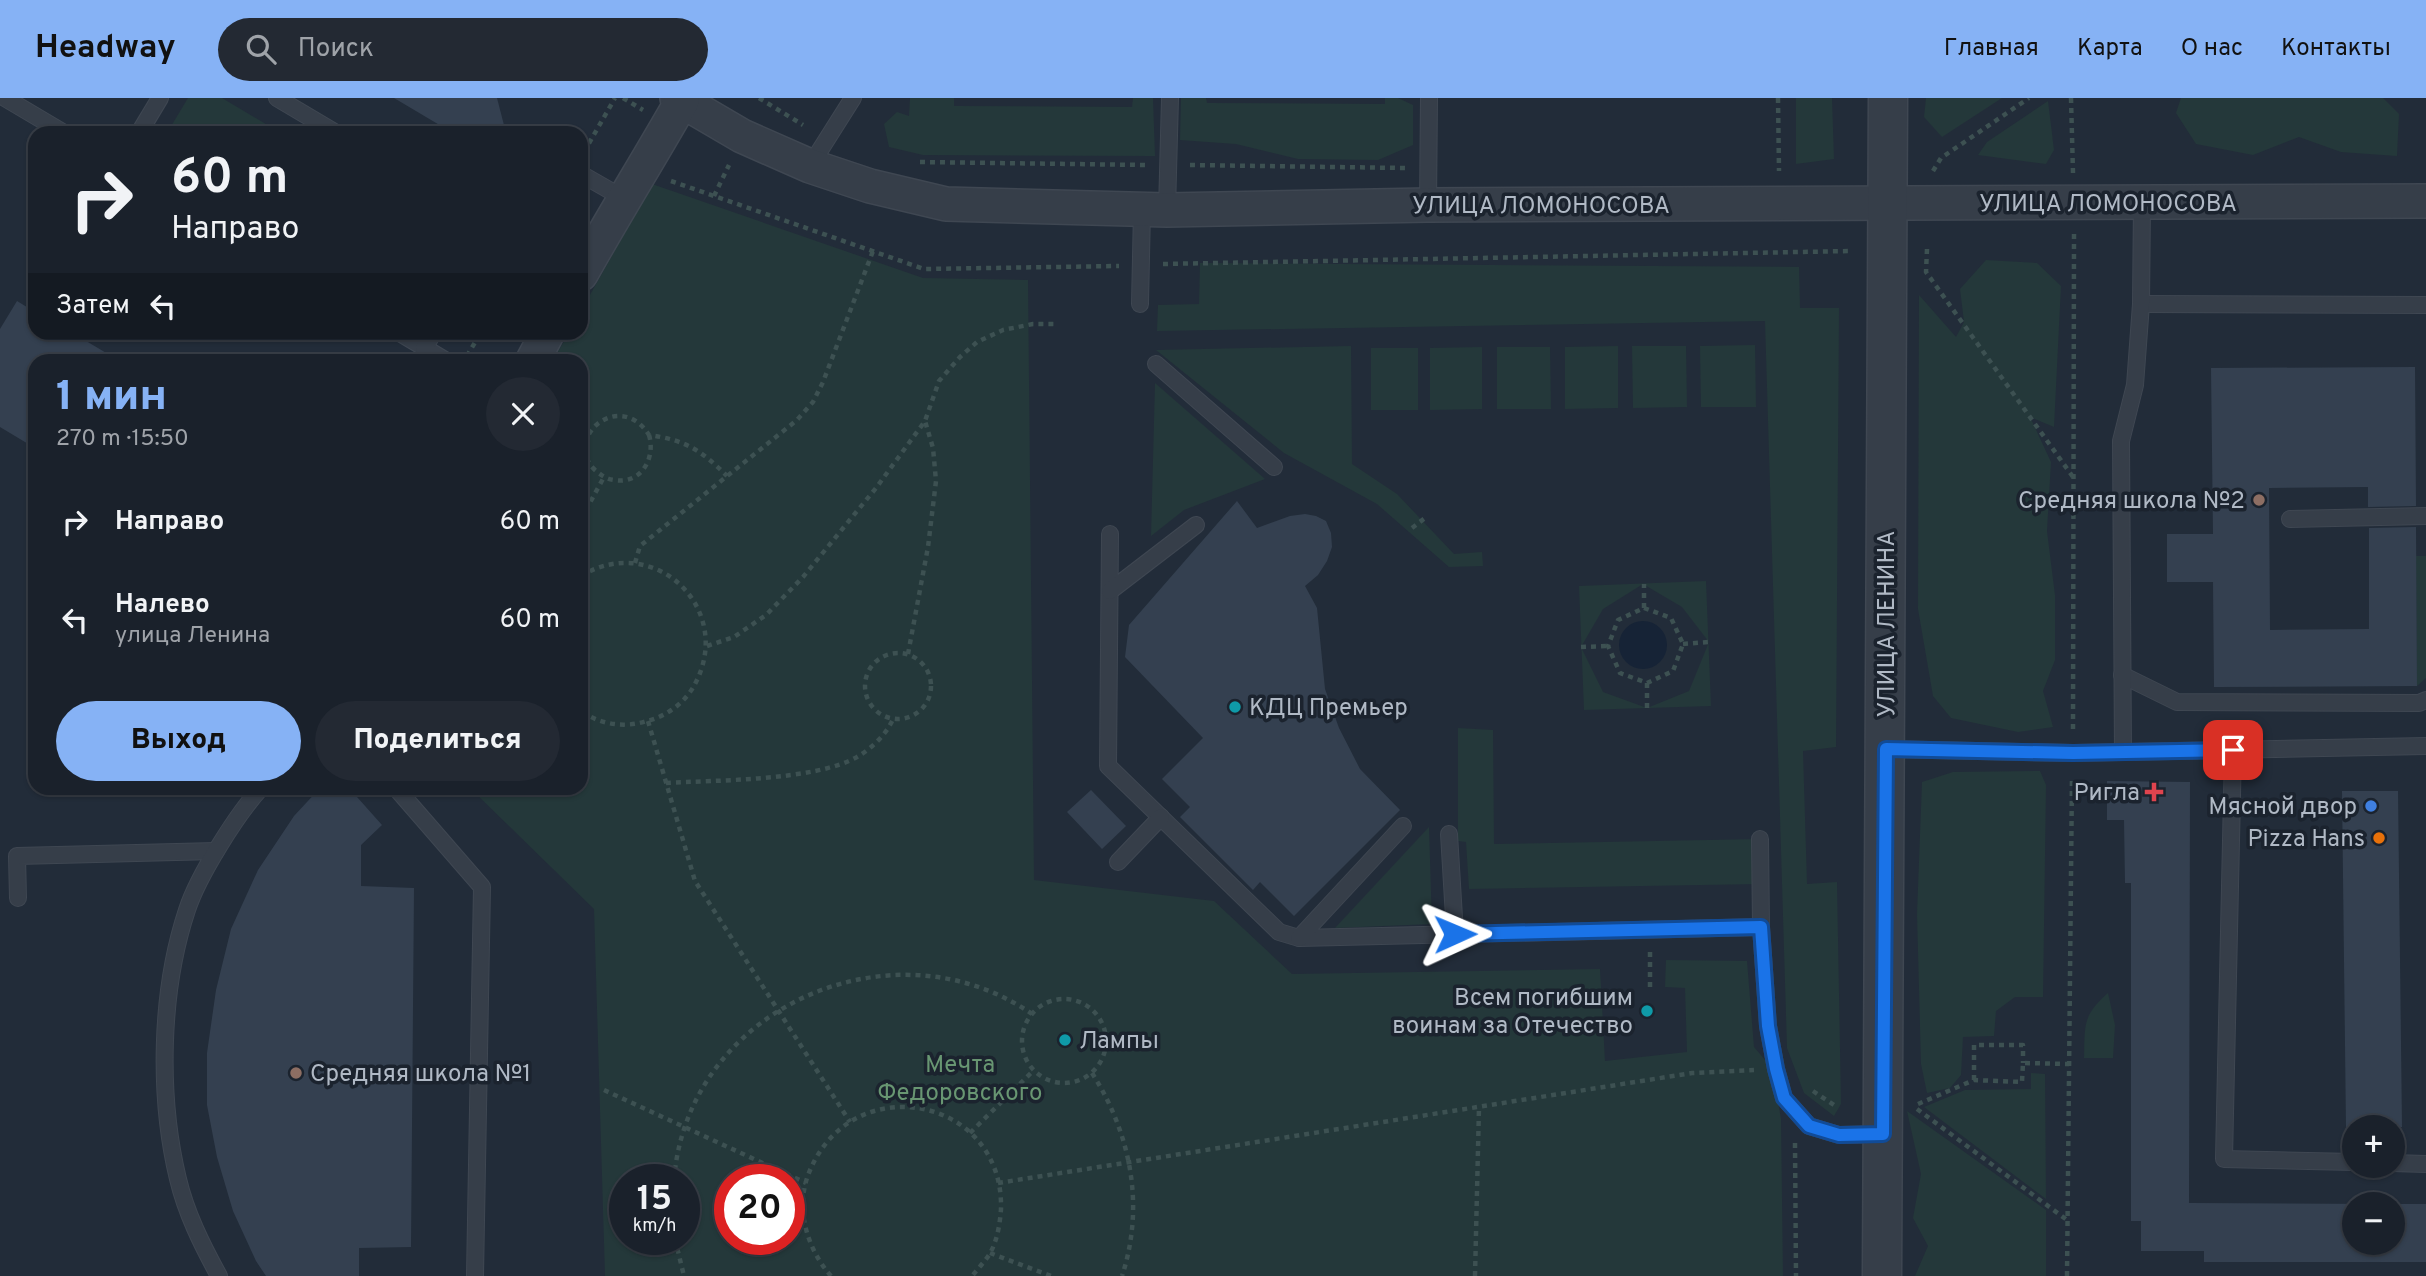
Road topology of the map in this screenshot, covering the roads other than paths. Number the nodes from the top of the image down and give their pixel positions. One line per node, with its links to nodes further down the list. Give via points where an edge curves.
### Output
1 (5, 98): 9 (lane)
2 (160, 98): 10 (lane)
3 (277, 98): 11 (lane)
4 (853, 98): 12 (lane)
5 (1170, 98): 19 (lane, via 1168,165)
6 (1429, 98): 18 (lane)
7 (1888, 98): 17 (street, УЛИЦА ЛЕНИНА)
8 (680, 100): 12 (street, УЛИЦА ЛОМОНОСОВА, via 742,136); 14 (street)
9 (52, 126)
10 (143, 126)
11 (324, 126)
12 (819, 153): 19 (street, УЛИЦА ЛОМОНОСОВА, via 870,186 946,204)
13 (588, 178): 14 (lane)
14 (624, 198): 20 (street)
15 (2426, 201): 16 (street, УЛИЦА ЛОМОНОСОВА)
16 (2142, 203): 17 (street, УЛИЦА ЛОМОНОСОВА); 22 (lane)
17 (1886, 204): 18 (street, УЛИЦА ЛОМОНОСОВА); 38 (street, УЛИЦА ЛЕНИНА)
18 (1428, 205): 19 (street, УЛИЦА ЛОМОНОСОВА)
19 (1155, 210): 21 (lane, via 1141,265)
20 (588, 262)
21 (1140, 304)
22 (2141, 304): 23 (lane); 35 (lane, via 2135,385 2121,441)
23 (2426, 305)
24 (412, 340): 26 (lane)
25 (430, 340): 26 (lane)
26 (425, 348): 27 (lane)
27 (435, 354)
28 (1156, 364): 29 (lane)
29 (1274, 467)
30 (2426, 516): 31 (lane)
31 (2290, 519)
32 (1196, 525): 34 (lane)
33 (1110, 534): 34 (lane)
34 (1110, 591): 43 (lane, via 1108,766)
35 (2122, 675): 36 (lane, via 2177,702); 40 (lane)
36 (2426, 700)
37 (2426, 746): 39 (lane)
38 (1886, 749): 40 (lane); 53 (street, УЛИЦА ЛЕНИНА)
39 (2233, 750): 40 (lane); 54 (lane, via 2224,1159)
40 (2123, 752)
41 (256, 795): 47 (lane)
42 (402, 795): 58 (lane, via 482,887)
43 (1161, 817): 48 (lane); 52 (lane, via 1279,932)
44 (1403, 826): 52 (lane)
45 (1449, 834): 51 (lane)
46 (1760, 839): 50 (lane)
47 (216, 851): 49 (lane, via 17,856); 57 (lane, via 187,909 170,982 164,1059 166,1107 178,1179 196,1234)
48 (1118, 862)
49 (18, 898)
50 (1761, 927): 51 (lane); 53 (lane, via 1768,1026 1784,1098 1809,1126 1839,1135)
51 (1455, 934): 52 (lane)
52 (1299, 938)
53 (1883, 1122): 59 (street, УЛИЦА ЛЕНИНА)
54 (2342, 1162)
55 (2405, 1163): 56 (lane)
56 (2426, 1164)
57 (219, 1276)
58 (475, 1276)
59 (1882, 1276)

